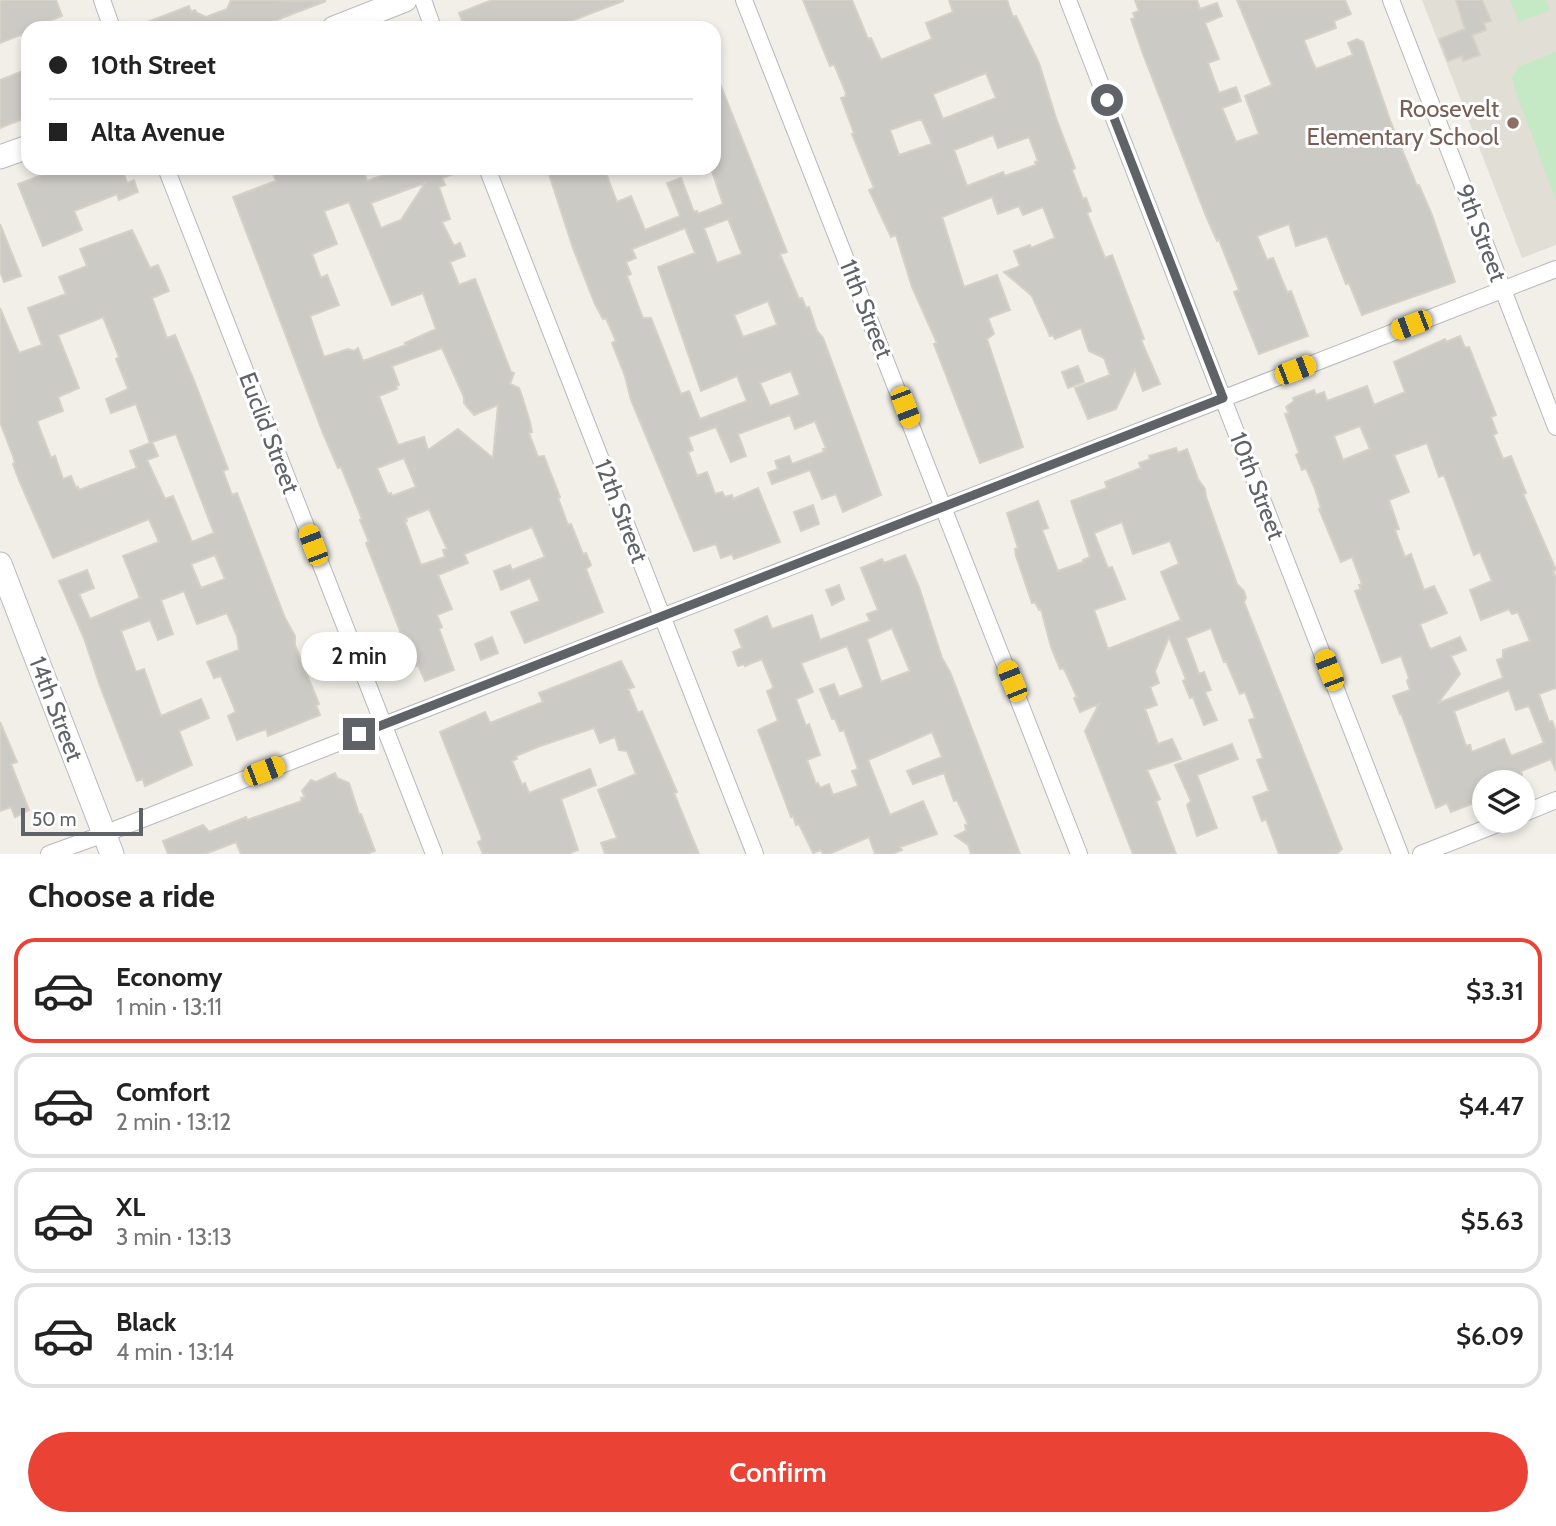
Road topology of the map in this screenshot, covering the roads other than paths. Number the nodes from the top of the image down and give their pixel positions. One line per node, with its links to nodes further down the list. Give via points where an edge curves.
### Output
1 (102, 0): 7 (street)
2 (405, 0): 8 (street)
3 (423, 0): 9 (street)
4 (744, 0): 18 (street, 11th Street)
5 (1068, 0): 16 (street, 10th Street)
6 (1391, 0): 15 (street, 9th Street)
7 (110, 21)
8 (352, 21)
9 (430, 21)
10 (21, 150): 11 (street)
11 (0, 157)
12 (169, 175): 21 (street, Euclid Street)
13 (491, 175): 20 (street, 12th Street)
14 (1556, 269): 15 (street)
15 (1503, 290): 16 (street); 17 (street, 9th Street)
16 (1223, 398): 18 (street); 30 (street, 10th Street)
17 (1556, 427)
18 (944, 507): 20 (street); 29 (street, 11th Street)
19 (0, 564): 25 (street, 14th Street)
20 (662, 617): 21 (street); 28 (street, 12th Street)
21 (384, 724): 25 (street); 27 (street, Euclid Street)
22 (1556, 800): 23 (street)
23 (1535, 809)
24 (1474, 833): 31 (street)
25 (108, 844): 26 (street)
26 (49, 854)
27 (434, 854)
28 (755, 854)
29 (1079, 854)
30 (1400, 854)
31 (1421, 854)

